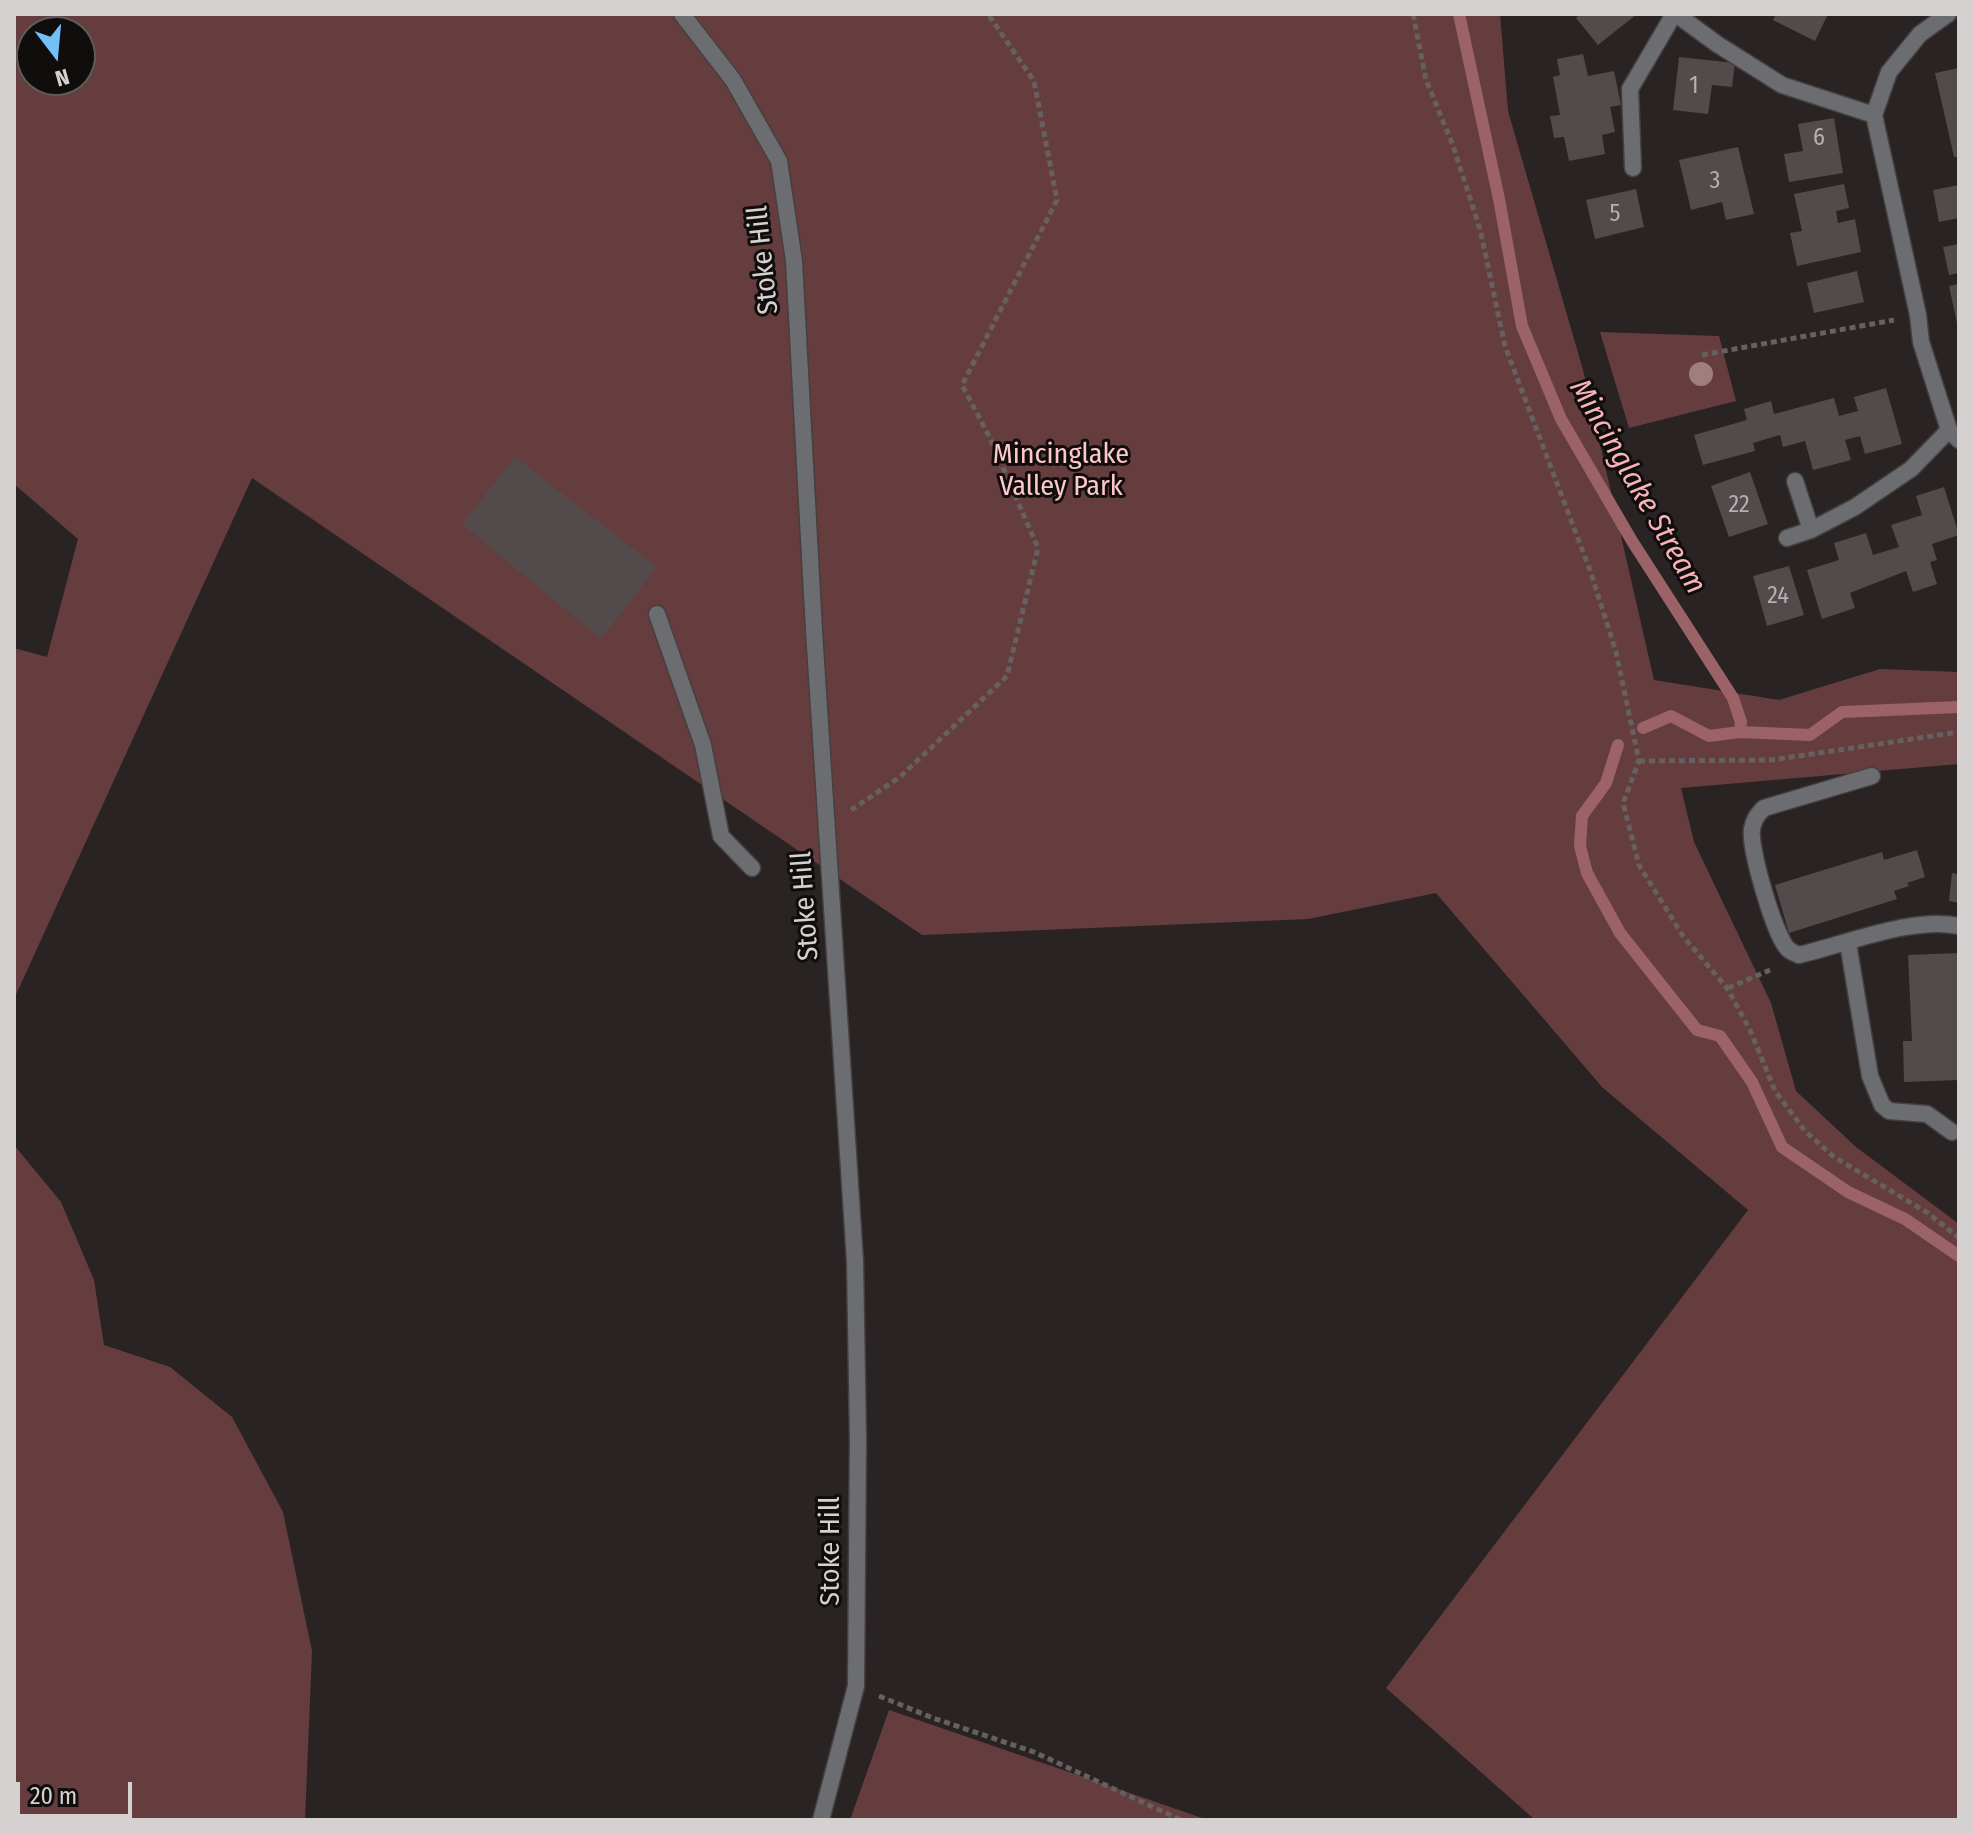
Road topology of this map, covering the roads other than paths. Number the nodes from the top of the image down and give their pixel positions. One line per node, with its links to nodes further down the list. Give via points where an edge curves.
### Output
1 (682, 14): 16 (street, Stoke Hill, via 733,80 779,161 794,261 855,1261 856,1686)
2 (1675, 14): 4 (street, via 1782,85); 5 (street, via 1630,89)
3 (1948, 14): 4 (street, via 1920,34 1889,72)
4 (1874, 115): 6 (street, via 1921,342)
5 (1633, 168)
6 (1954, 435): 8 (street, via 1855,507)
7 (1795, 481): 8 (street)
8 (1811, 530): 9 (street)
9 (1787, 538)
10 (657, 614): 12 (street, via 703,745 721,836)
11 (1872, 776): 14 (street, via 1764,808 1751,832 1776,928 1787,948 1799,955)
12 (752, 868)
13 (1959, 926): 14 (street, via 1901,926)
14 (1848, 943): 15 (street, via 1870,1076 1882,1105 1889,1111 1927,1114)
15 (1952, 1132)
16 (821, 1820)

